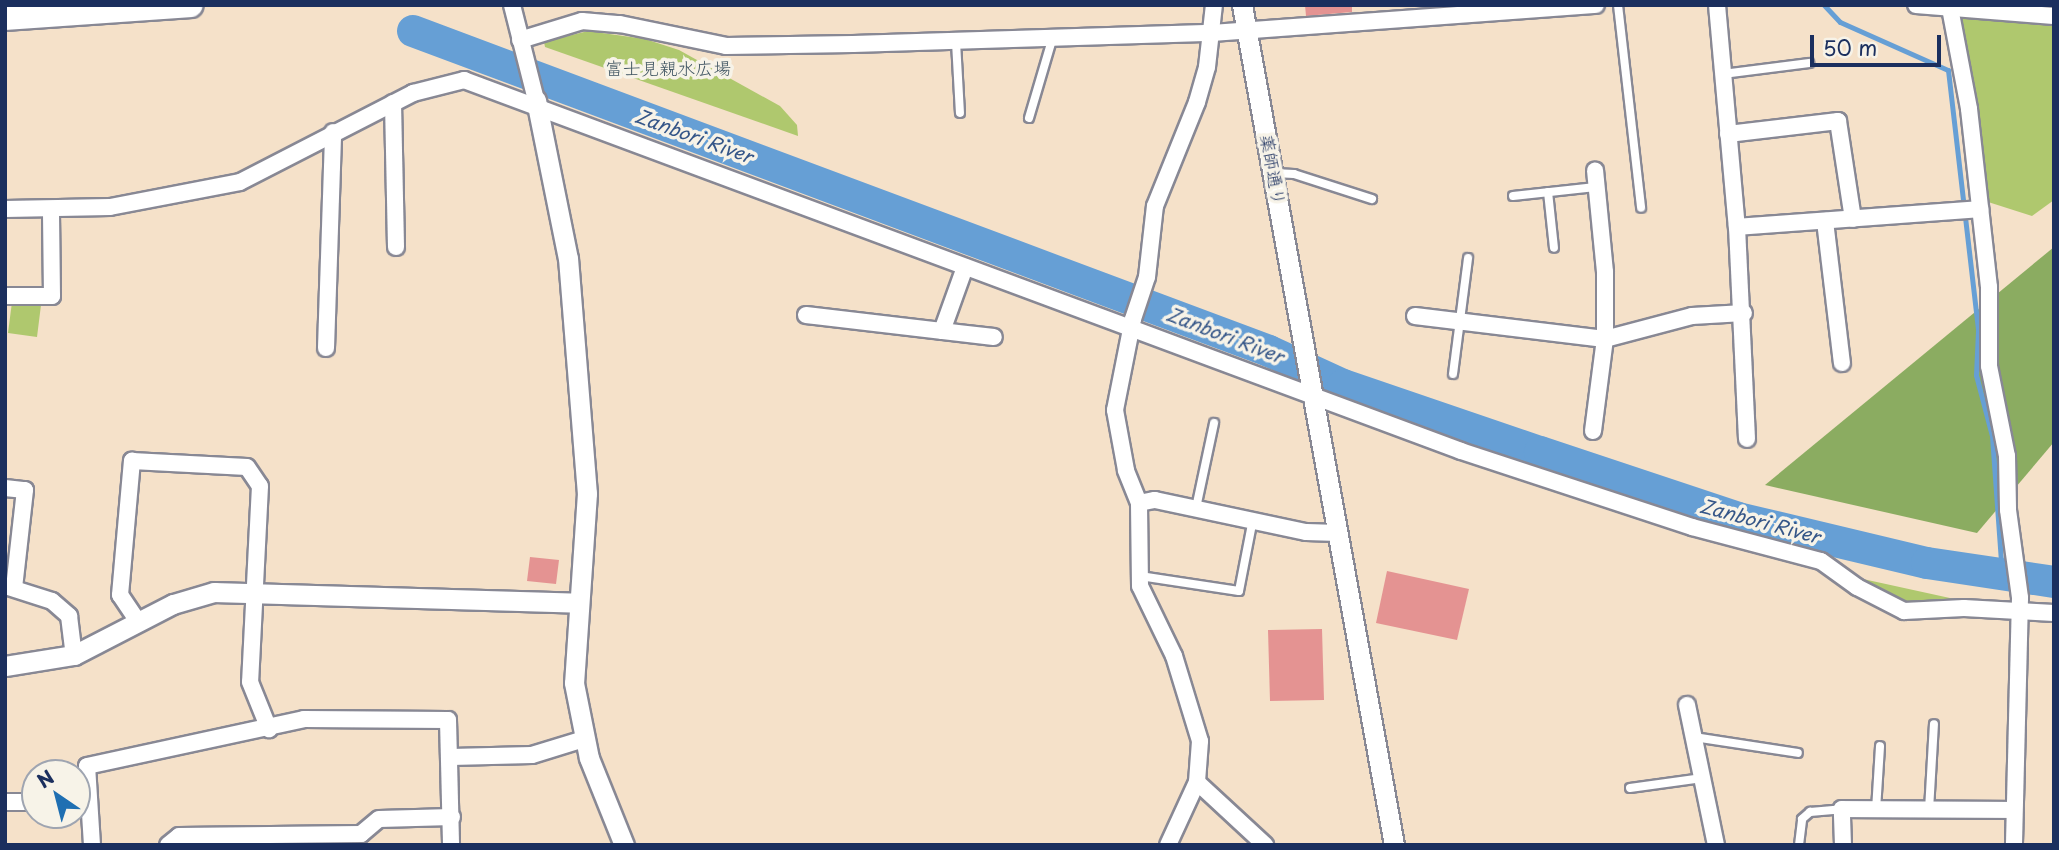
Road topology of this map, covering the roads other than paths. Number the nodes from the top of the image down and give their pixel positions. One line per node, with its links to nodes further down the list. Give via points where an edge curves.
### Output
1 (191, 5): 12 (main road)
2 (512, 5): 16 (street)
3 (1214, 5): 14 (street)
4 (1242, 5): 13 (street, 薬師通り)
5 (1596, 5): 13 (street)
6 (1618, 5): 31 (lane)
7 (1717, 5): 19 (street)
8 (1916, 5): 9 (street)
9 (1950, 8): 10 (street); 33 (street, via 1969,109)
10 (2036, 10): 11 (street)
11 (2054, 16)
12 (5, 18)
13 (1247, 31): 14 (street); 26 (street, 薬師通り)
14 (1213, 33): 15 (street); 47 (street, via 1197,102 1155,206 1144,284)
15 (1052, 40): 17 (street); 23 (lane)
16 (520, 42): 17 (street, via 582,21 620,24 726,46); 21 (street)
17 (956, 42): 22 (lane)
18 (1809, 63): 19 (lane)
19 (1723, 74): 25 (street)
20 (393, 103): 21 (street, via 464,80); 24 (street); 38 (street)
21 (537, 103): 41 (street); 66 (street, via 568,258 587,493)
22 (960, 113)
23 (1029, 118)
24 (333, 132): 34 (street, via 240,181 216,188 110,207); 51 (street)
25 (1728, 134): 35 (street, via 1838,121); 37 (street)
26 (1274, 173): 30 (lane, via 1294,174); 54 (street, 薬師通り)
27 (1596, 179): 28 (lane); 50 (street, via 1605,272)
28 (1548, 192): 29 (lane); 39 (lane)
29 (1513, 196)
30 (1372, 199)
31 (1641, 208)
32 (5, 209): 34 (street)
33 (1980, 209): 35 (street); 67 (street, via 1990,312 1989,366 2007,456 2008,510)
34 (51, 210): 42 (street, via 52,296)
35 (1853, 219): 36 (street)
36 (1825, 221): 37 (street); 52 (street)
37 (1737, 227): 43 (street)
38 (396, 247)
39 (1554, 248)
40 (1468, 258): 46 (lane)
41 (965, 267): 47 (street); 48 (street)
42 (5, 296)
43 (1744, 313): 50 (street, via 1692,316); 57 (street)
44 (806, 316): 48 (street)
45 (1415, 316): 46 (street)
46 (1460, 321): 50 (street); 53 (lane)
47 (1132, 323): 54 (street); 59 (street, via 1115,410 1126,470)
48 (942, 331): 49 (street)
49 (994, 337)
50 (1605, 339): 56 (street)
51 (326, 348)
52 (1842, 363)
53 (1453, 374)
54 (1313, 393): 62 (street, 薬師通り); 67 (street, via 1570,489 1821,561 1857,587 1910,613)
55 (1214, 423): 60 (lane)
56 (1593, 431)
57 (1747, 439)
58 (5, 488): 64 (street, via 25,490)
59 (1139, 503): 60 (street, via 1155,500); 63 (street)
60 (1196, 508): 61 (street)
61 (1253, 519): 62 (street, via 1319,534); 63 (lane, via 1239,591)
62 (1338, 533): 94 (street, 薬師通り)
63 (1140, 576): 82 (street, via 1196,718)
64 (10, 587): 70 (street, via 52,601 69,616)
65 (254, 593): 66 (street); 69 (street, via 214,592 173,604); 69 (street, via 260,486 247,467 132,461 120,596); 74 (street, via 250,682)
66 (578, 603): 76 (street, via 574,682)
67 (2021, 605): 68 (street); 87 (street)
68 (2054, 613)
69 (139, 623): 70 (street)
70 (74, 655): 71 (street)
71 (5, 666)
72 (1687, 705): 75 (street)
73 (1934, 724): 86 (lane)
74 (269, 729): 79 (street, via 304,719 448,720); 80 (street)
75 (1694, 737): 78 (lane); 81 (street)
76 (584, 739): 79 (street, via 532,755); 91 (street)
77 (1880, 746): 85 (lane)
78 (1798, 753)
79 (451, 757): 88 (street)
80 (91, 765)
81 (1702, 778): 83 (lane); 95 (street)
82 (1197, 782): 92 (street); 93 (street)
83 (1630, 788)
84 (1842, 809): 85 (street); 96 (lane, via 1810,812 1802,819); 97 (street)
85 (1876, 810): 86 (street)
86 (1929, 810): 87 (street)
87 (2014, 810): 98 (street)
88 (452, 817): 89 (street, via 379,819 360,834 179,836); 90 (street)
89 (168, 845)
90 (451, 845)
91 (624, 845)
92 (1168, 845)
93 (1265, 845)
94 (1394, 845)
95 (1716, 845)
96 (1799, 845)
97 (1843, 845)
98 (2014, 845)

